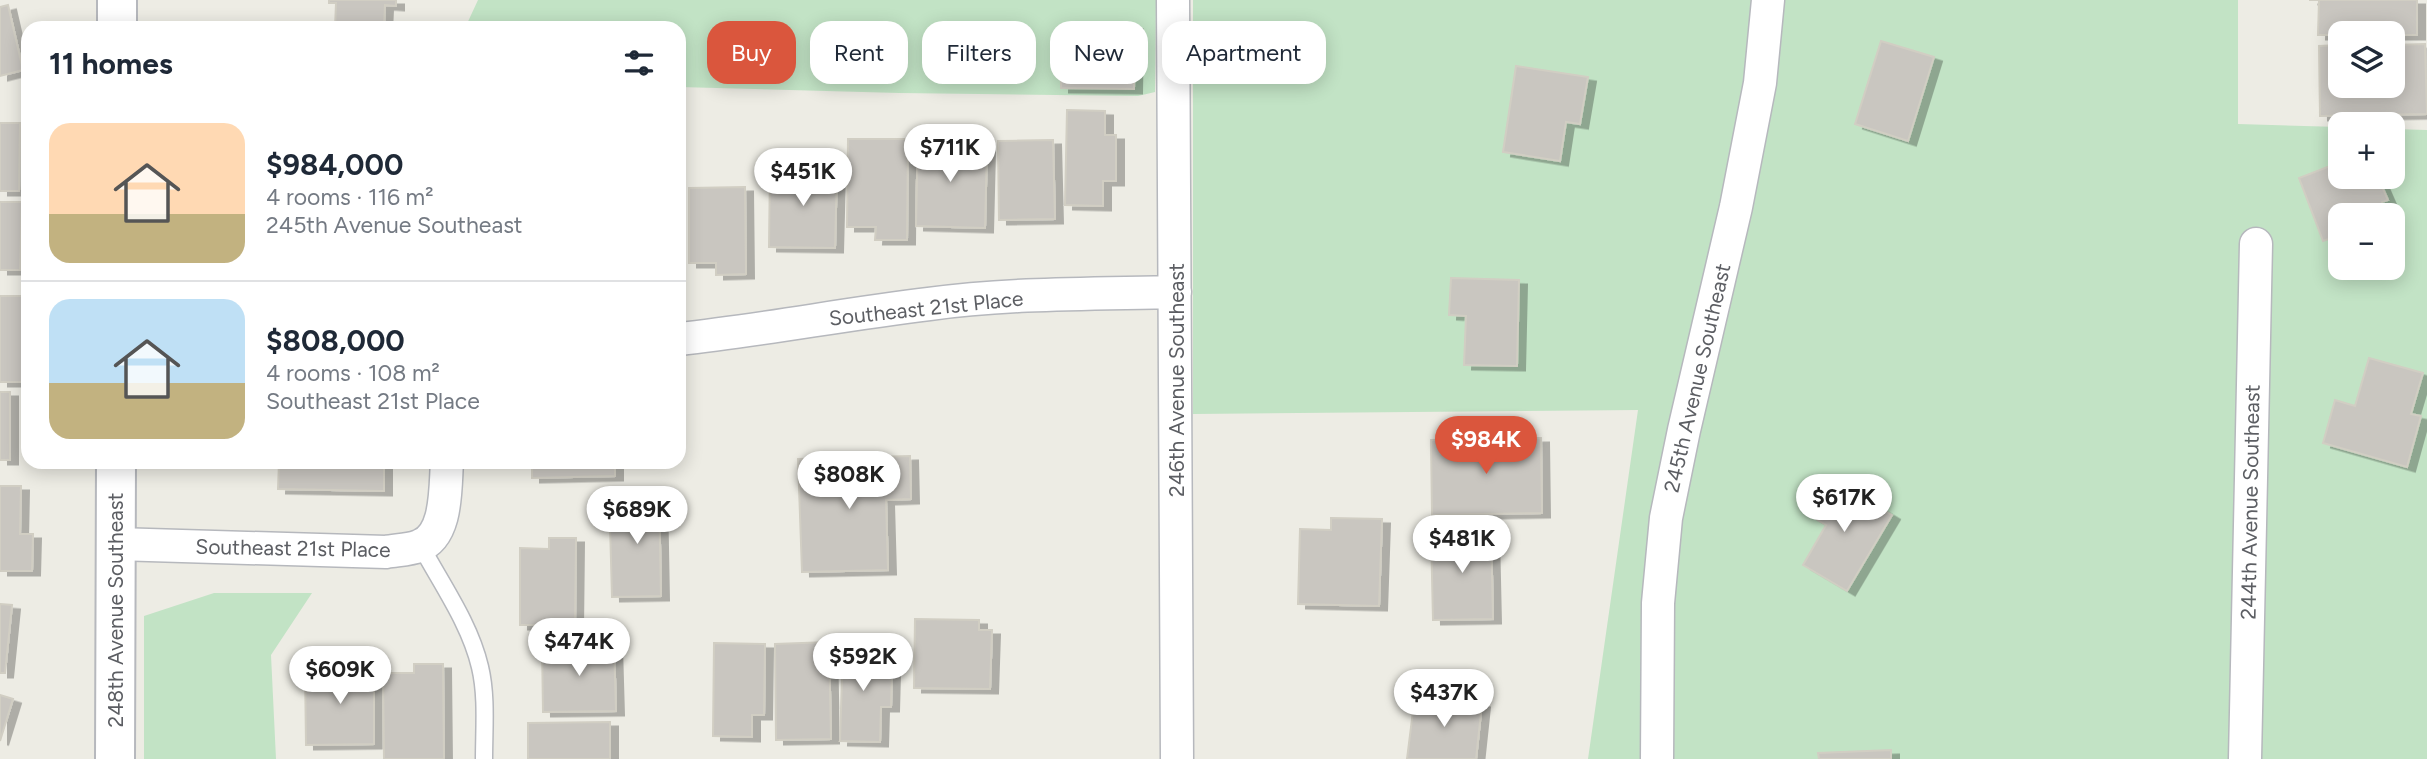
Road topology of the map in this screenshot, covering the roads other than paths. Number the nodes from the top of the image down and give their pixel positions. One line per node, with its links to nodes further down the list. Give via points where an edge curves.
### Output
1 (117, 0): 4 (street)
2 (1174, 0): 6 (street, 246th Avenue Southeast)
3 (1768, 0): 15 (street, 245th Avenue Southeast, via 1760,82 1736,207 1666,518 1658,603)
4 (117, 21)
5 (2256, 244): 16 (street, 244th Avenue Southeast)
6 (1175, 292): 7 (street, Southeast 21st Place, via 931,303); 14 (street, 246th Avenue Southeast)
7 (686, 338)
8 (116, 469): 10 (street, 248th Avenue Southeast)
9 (446, 469): 11 (street, Southeast 21st Place, via 439,525)
10 (116, 544): 11 (street, Southeast 21st Place, via 386,552); 12 (street, 248th Avenue Southeast)
11 (421, 546): 13 (lane, via 473,643 481,670)
12 (115, 759)
13 (484, 759)
14 (1177, 759)
15 (1657, 759)
16 (2245, 759)

